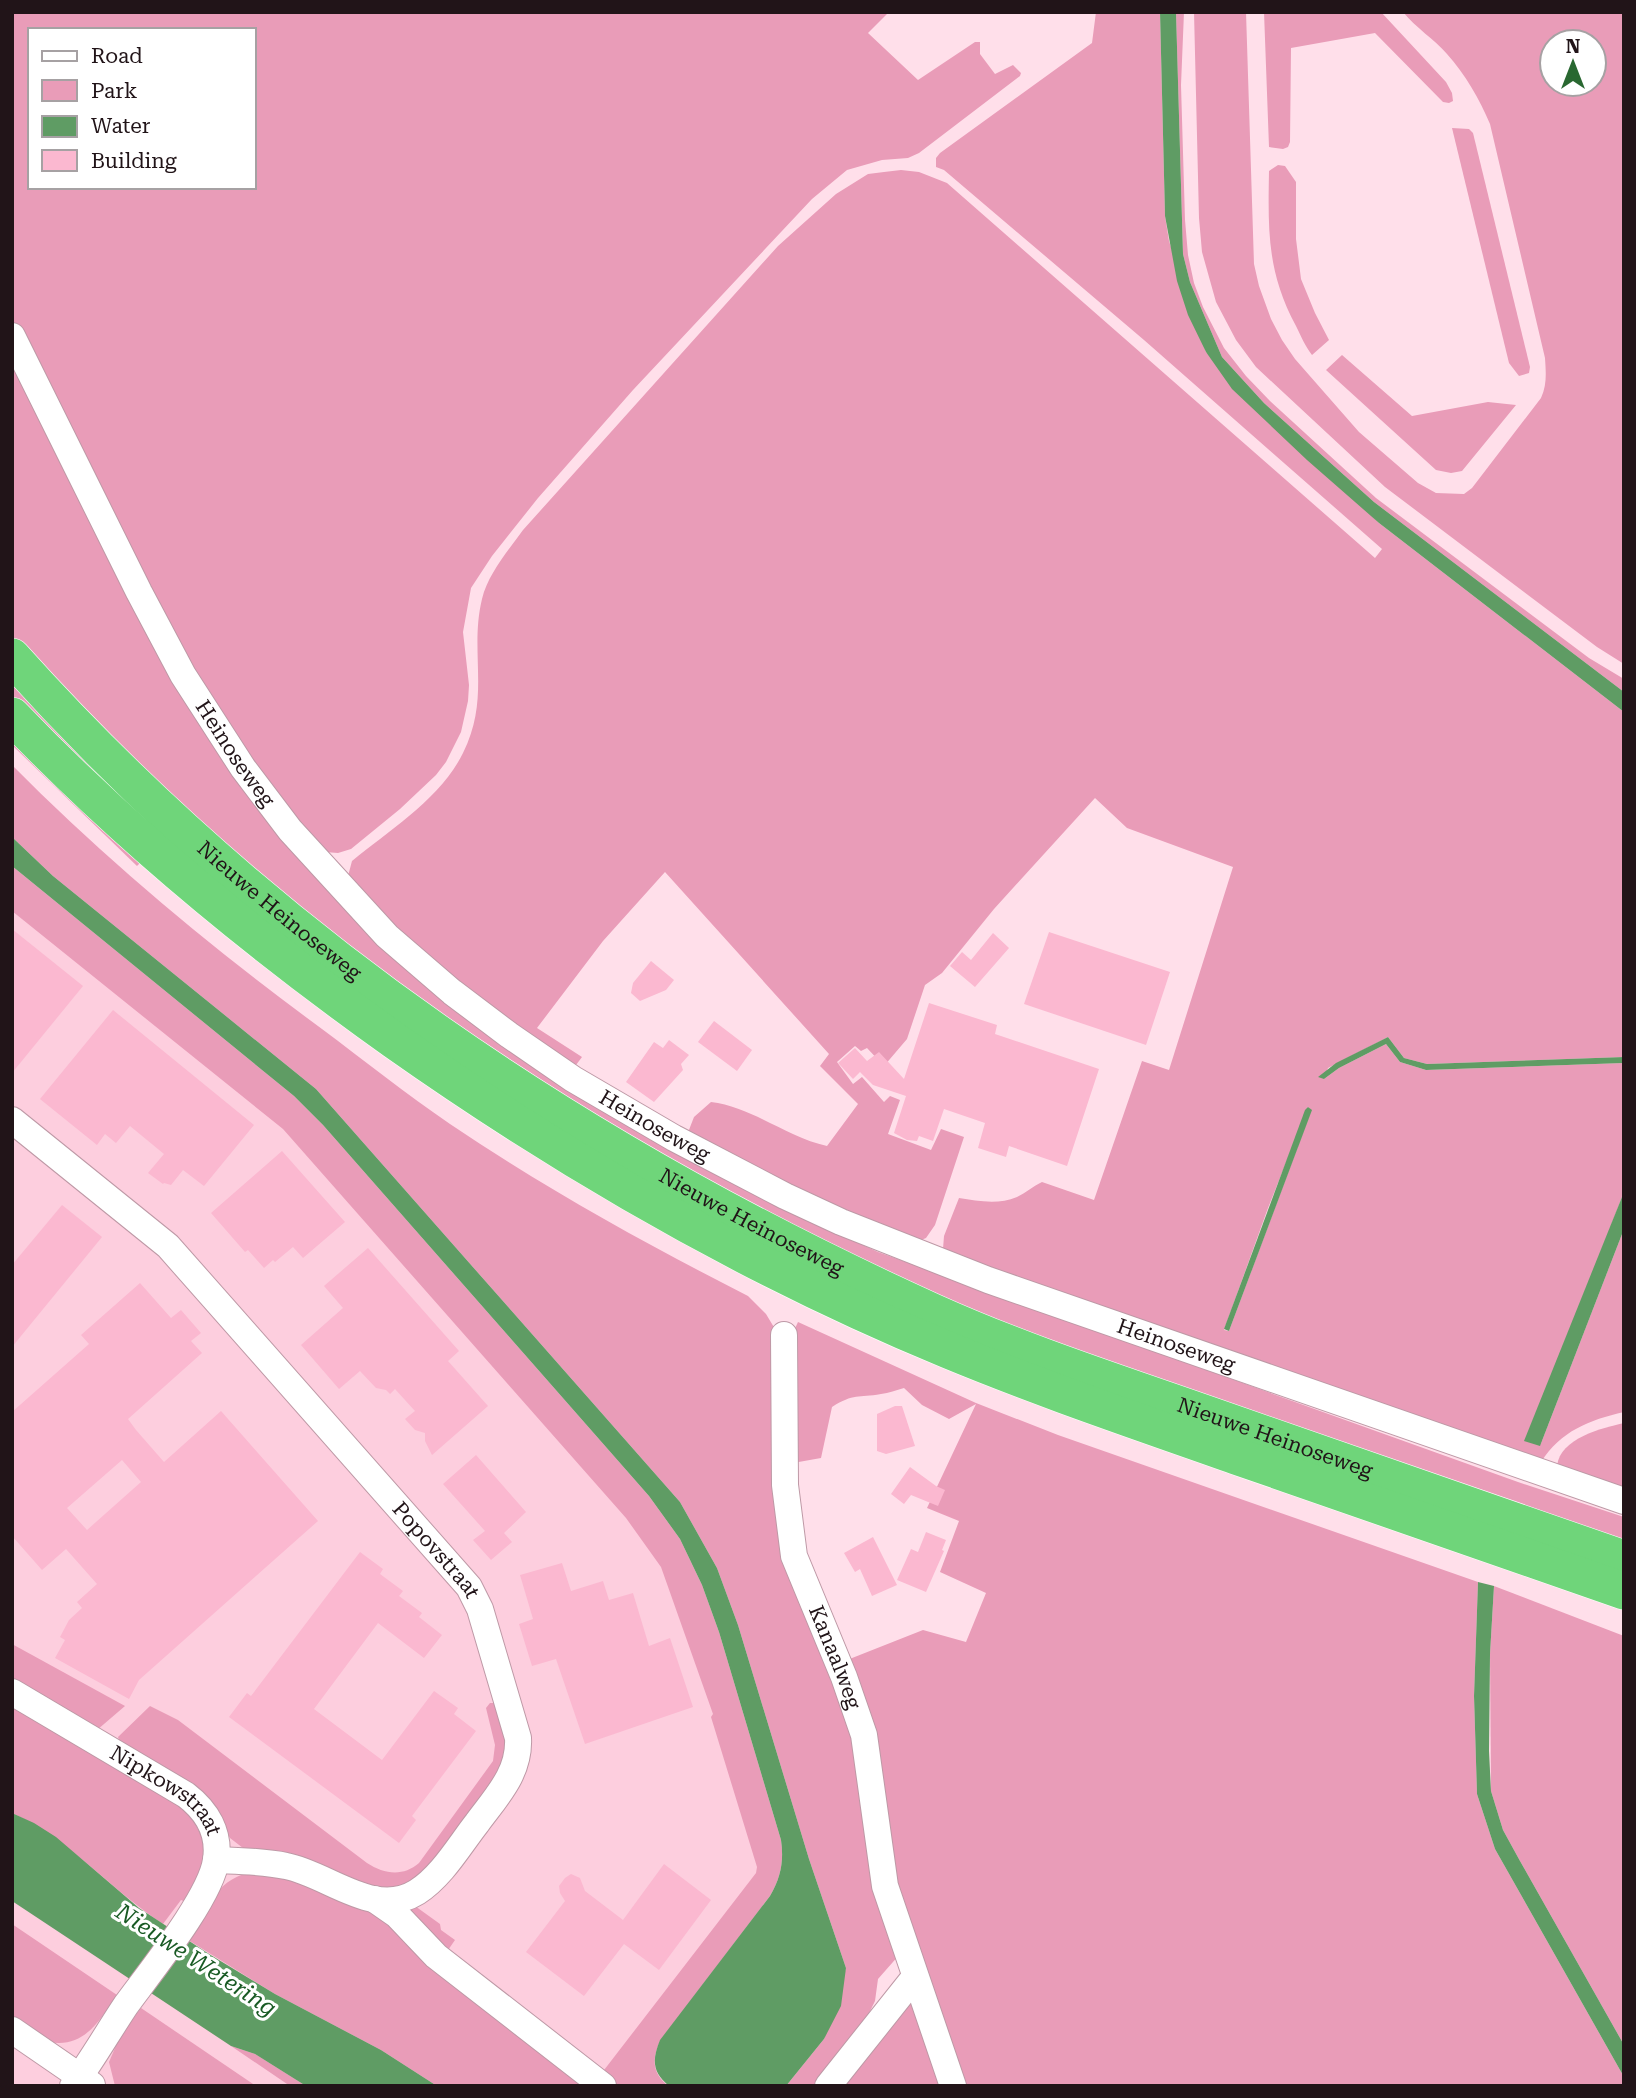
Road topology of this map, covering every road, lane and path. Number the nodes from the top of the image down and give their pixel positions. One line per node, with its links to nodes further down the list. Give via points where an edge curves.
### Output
1 (12, 336): 6 (street, Heinoseweg, via 151,616 243,768 290,830 387,936 509,1035 674,1138 841,1222 988,1280)
2 (12, 657): 7 (highway, Nieuwe Heinoseweg, via 200,846 298,928 458,1049 684,1188 937,1314 1077,1369)
3 (12, 716): 8 (highway, Nieuwe Heinoseweg, via 175,869 342,1003 458,1085 642,1200 786,1276 947,1349 1097,1407)
4 (12, 1120): 11 (street, Popovstraat, via 168,1246 476,1599 518,1738 510,1779 435,1877 402,1898)
5 (784, 1335): 12 (street, Kanaalweg, via 785,1485 794,1556 855,1703 864,1735 885,1886)
6 (1624, 1501)
7 (1624, 1559)
8 (1624, 1591)
9 (12, 1692): 10 (street, Nipkowstraat, via 198,1805 214,1829)
10 (216, 1860): 11 (street, Popovstraat, via 285,1866); 14 (street, Nipkowstraat, via 208,1885 126,2006)
11 (374, 1899): 15 (street, via 397,1915 436,1956)
12 (914, 1978): 16 (street); 17 (street, Kanaalweg)
13 (12, 2030): 14 (street)
14 (82, 2083)
15 (603, 2086)
16 (828, 2086)
17 (953, 2086)

